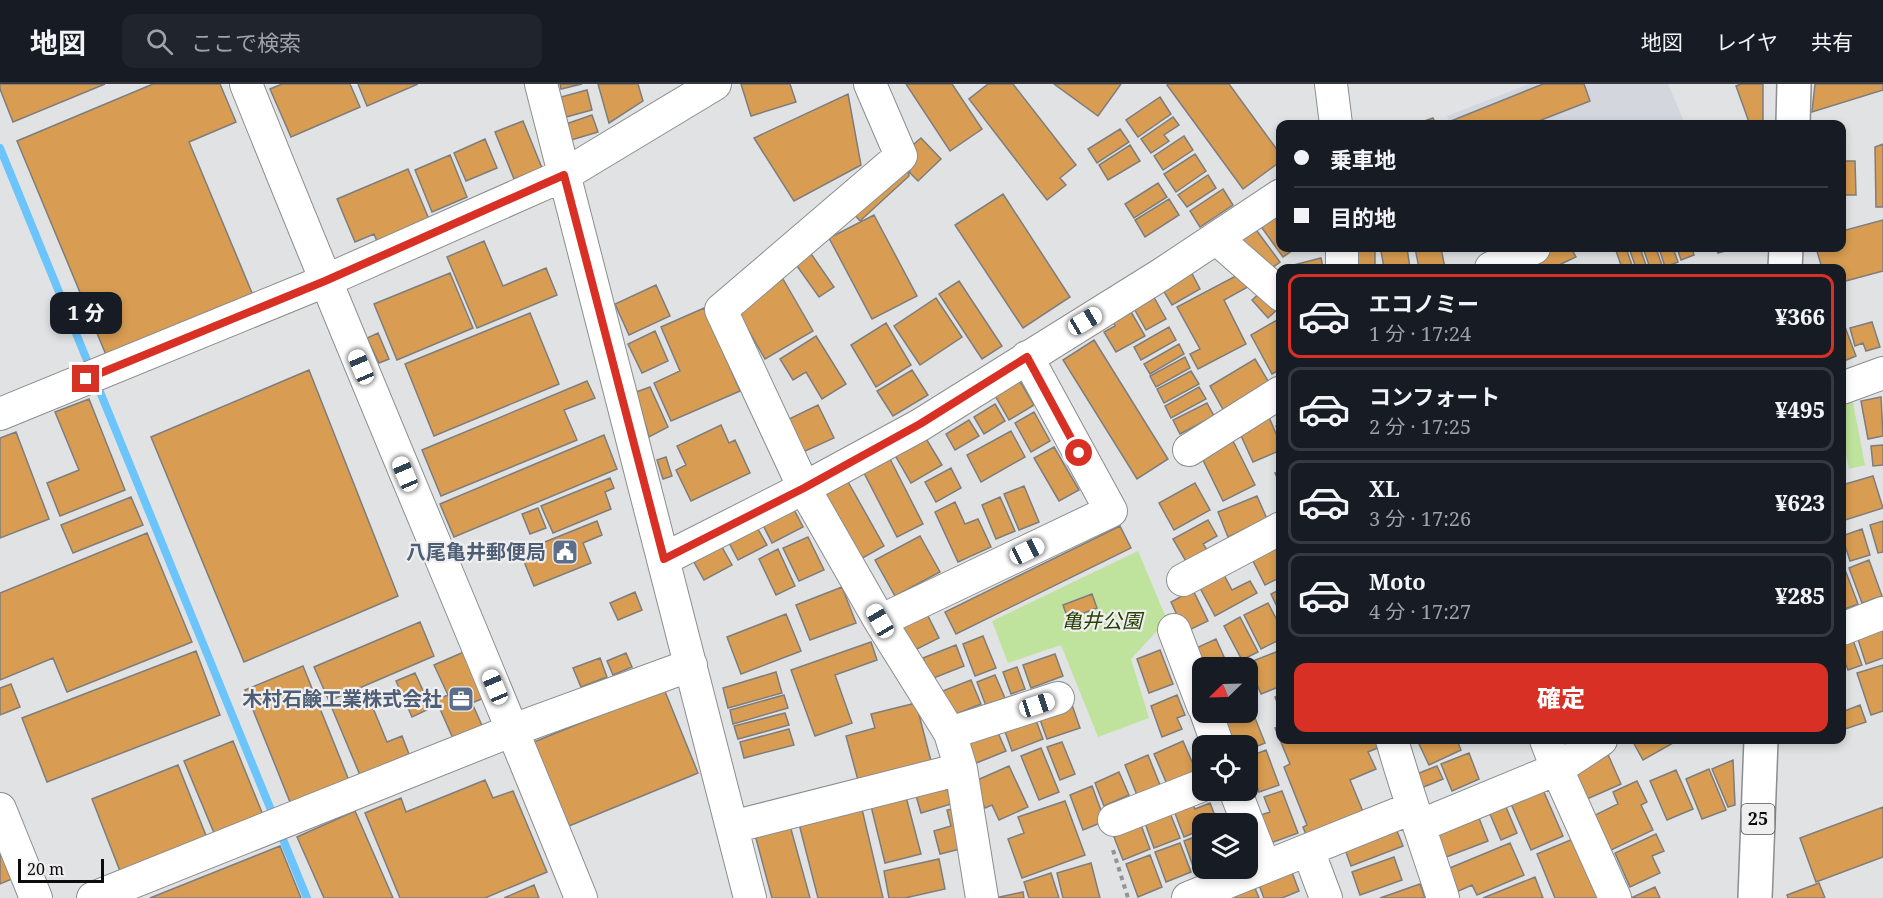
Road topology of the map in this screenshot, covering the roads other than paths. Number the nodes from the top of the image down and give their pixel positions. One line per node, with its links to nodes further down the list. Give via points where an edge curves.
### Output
1 (246, 84): 14 (street)
2 (541, 84): 9 (street)
3 (715, 84): 9 (street)
4 (870, 84): 22 (street, via 901,156 721,310)
5 (1331, 84): 7 (street)
6 (1794, 84): 8 (highway)
7 (1336, 120)
8 (1792, 120)
9 (564, 175): 14 (street); 24 (street)
10 (1276, 198): 11 (street)
11 (1216, 238): 15 (street); 16 (street)
12 (1525, 252): 13 (street)
13 (1500, 264)
14 (325, 281): 20 (street); 33 (street)
15 (1276, 291)
16 (1027, 357): 22 (street, via 920,424); 27 (street, via 1111,511)
17 (1883, 373): 18 (street)
18 (1846, 387)
19 (1276, 395): 21 (street)
20 (0, 414)
21 (1189, 450)
22 (804, 488): 24 (street); 27 (street)
23 (1276, 531): 25 (street)
24 (664, 559): 30 (street)
25 (1184, 580)
26 (1883, 614): 28 (street)
27 (880, 621): 34 (street)
28 (1846, 628)
29 (1174, 630): 31 (street)
30 (691, 665): 33 (street); 45 (street)
31 (1192, 677)
32 (1058, 698): 34 (street)
33 (513, 730): 50 (street); 51 (street)
34 (950, 733): 39 (street)
35 (1393, 744): 43 (street)
36 (1547, 744): 40 (street)
37 (1595, 744): 40 (street)
38 (1761, 744): 58 (highway, 25)
39 (961, 769): 45 (street); 53 (street)
40 (1557, 770): 43 (street); 57 (street)
41 (1192, 789): 44 (street)
42 (0, 809): 49 (street)
43 (1416, 817): 47 (street); 56 (street)
44 (1114, 820)
45 (732, 827): 52 (street)
46 (1258, 849): 48 (street)
47 (1308, 850): 48 (street); 55 (street)
48 (1265, 867): 54 (street)
49 (36, 898)
50 (93, 898)
51 (580, 898)
52 (750, 898)
53 (982, 898)
54 (1188, 898)
55 (1326, 898)
56 (1443, 898)
57 (1615, 898)
58 (1755, 898)

